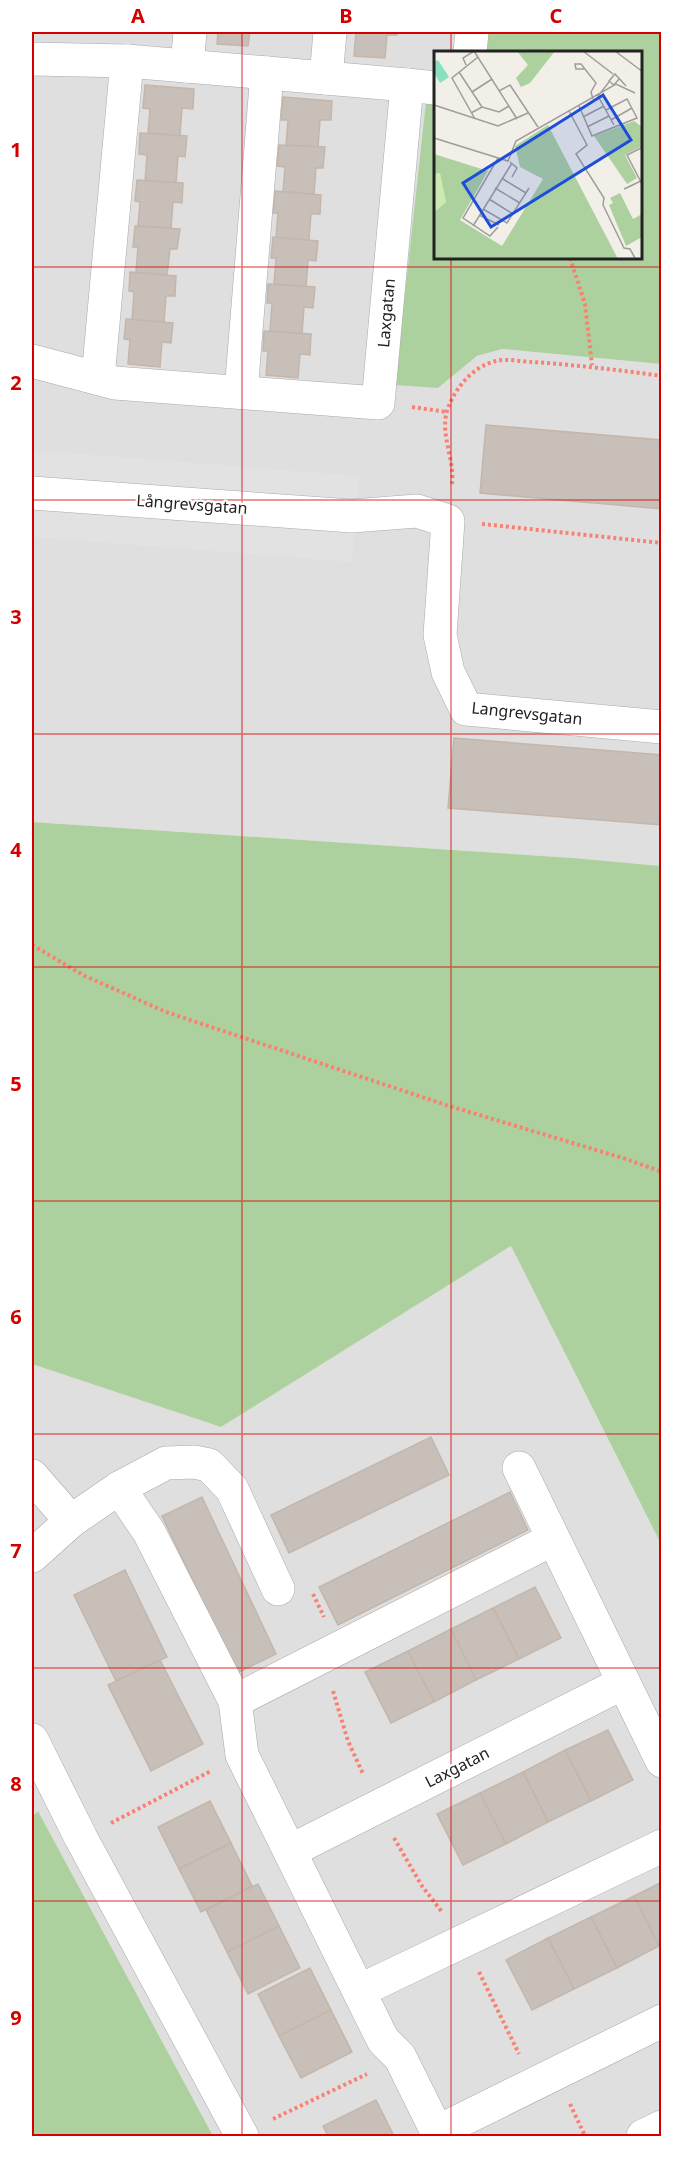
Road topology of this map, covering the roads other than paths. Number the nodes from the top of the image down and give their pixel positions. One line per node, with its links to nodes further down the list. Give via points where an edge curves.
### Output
1 (190, 32): 7 (street)
2 (330, 32): 9 (street)
3 (472, 32): 4 (street)
4 (470, 51)
5 (32, 59): 6 (street, Laxgatan)
6 (127, 61): 7 (street, Laxgatan); 12 (street)
7 (187, 66): 8 (street, Laxgatan)
8 (267, 73): 9 (street, Laxgatan); 13 (street)
9 (326, 78): 10 (street, Laxgatan)
10 (421, 86): 13 (street, Laxgatan, via 378,403)
11 (32, 361): 12 (street, Laxgatan)
12 (98, 378): 13 (street, Laxgatan, via 115,383)
13 (241, 392)
14 (32, 493): 15 (street, Långrevsgatan, via 352,516 417,511)
15 (448, 521): 16 (street, Langrevsgatan, via 440,635 448,672 466,709)
16 (662, 727)
17 (519, 1468): 21 (street)
18 (32, 1476): 20 (street)
19 (119, 1488): 20 (street); 23 (street, via 166,1463 209,1466 232,1489); 25 (street, via 149,1532)
20 (71, 1521): 22 (street)
21 (553, 1539): 24 (street); 25 (street)
22 (32, 1556)
23 (278, 1589)
24 (624, 1683): 27 (street); 29 (street, Laxgatan)
25 (235, 1701): 29 (street, via 242,1755)
26 (32, 1740): 34 (street)
27 (662, 1761)
28 (662, 1846): 30 (street)
29 (290, 1851): 30 (street)
30 (359, 1991): 33 (street, via 383,2040 400,2057)
31 (662, 2022): 33 (street)
32 (662, 2127): 35 (street)
33 (438, 2134)
34 (241, 2135)
35 (643, 2136)

